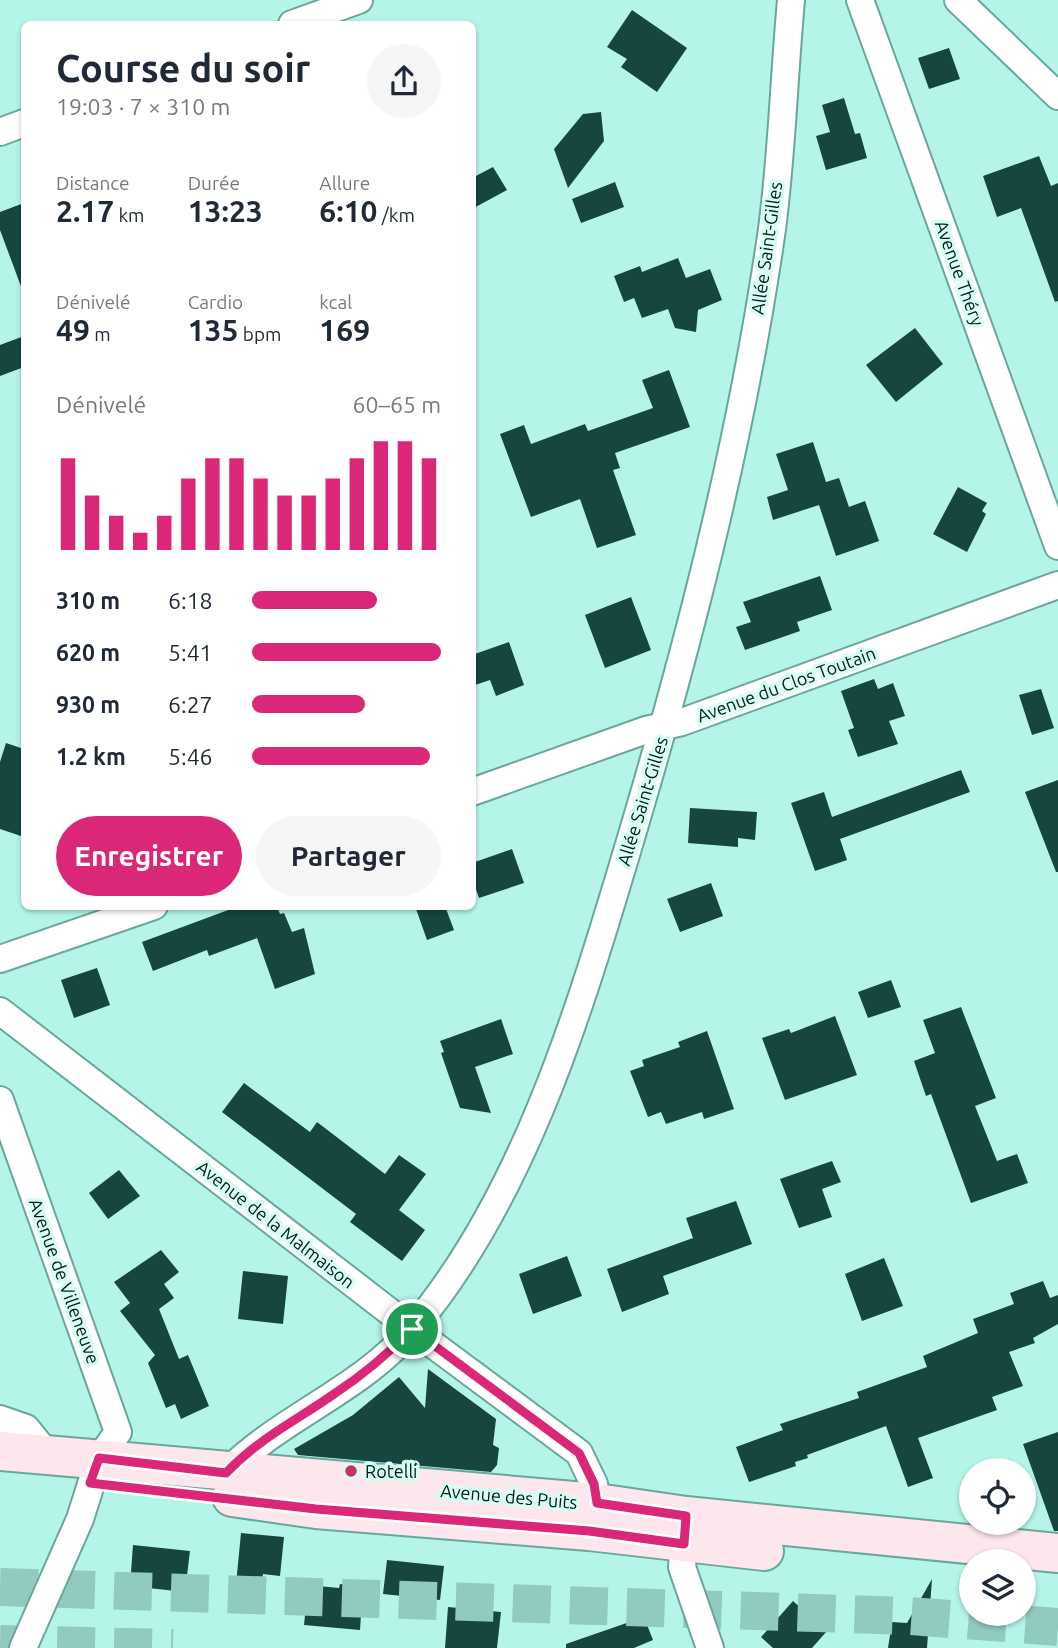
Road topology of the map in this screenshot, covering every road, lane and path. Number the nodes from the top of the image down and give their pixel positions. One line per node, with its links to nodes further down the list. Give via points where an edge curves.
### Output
1 (359, 0): 5 (street)
2 (791, 0): 11 (street, Allée Saint-Gilles, via 772,226 725,484)
3 (860, 0): 9 (street, Avenue Théry)
4 (958, 0): 6 (street)
5 (300, 21)
6 (1058, 96)
7 (21, 124): 8 (street)
8 (0, 132)
9 (1058, 546)
10 (1058, 585): 11 (street, Avenue du Clos Toutain)
11 (665, 725): 12 (street, Avenue du Clos Toutain); 17 (street, Allée Saint-Gilles, via 604,928 510,1178 450,1281)
12 (476, 791)
13 (142, 910): 14 (street)
14 (0, 959)
15 (0, 1011): 17 (street, Avenue de la Malmaison)
16 (0, 1100): 21 (street, Avenue de Villeneuve, via 118,1432)
17 (412, 1329): 22 (street, Allée Saint-Gilles, via 384,1358 272,1432); 25 (street, Avenue de la Malmaison, via 579,1453 594,1484)
18 (0, 1419): 20 (street, via 26,1428)
19 (0, 1451): 20 (street, Avenue des Puits)
20 (48, 1455): 21 (street, Avenue des Puits)
21 (94, 1471): 22 (street, Avenue des Puits); 23 (street, Avenue des Puits); 24 (street, Avenue des Puits); 32 (street, via 80,1519)
22 (226, 1473): 24 (street, Avenue des Puits)
23 (0, 1474)
24 (401, 1502): 25 (street, Avenue des Puits); 26 (street, Avenue des Puits, via 589,1531)
25 (597, 1503): 26 (street, Avenue des Puits)
26 (685, 1530): 29 (street, Avenue des Puits); 33 (street, via 682,1567)
27 (1058, 1553): 28 (street, Avenue des Puits)
28 (1036, 1555)
29 (959, 1556)
30 (1036, 1576): 31 (street)
31 (1058, 1578)
32 (23, 1648)
33 (709, 1648)

